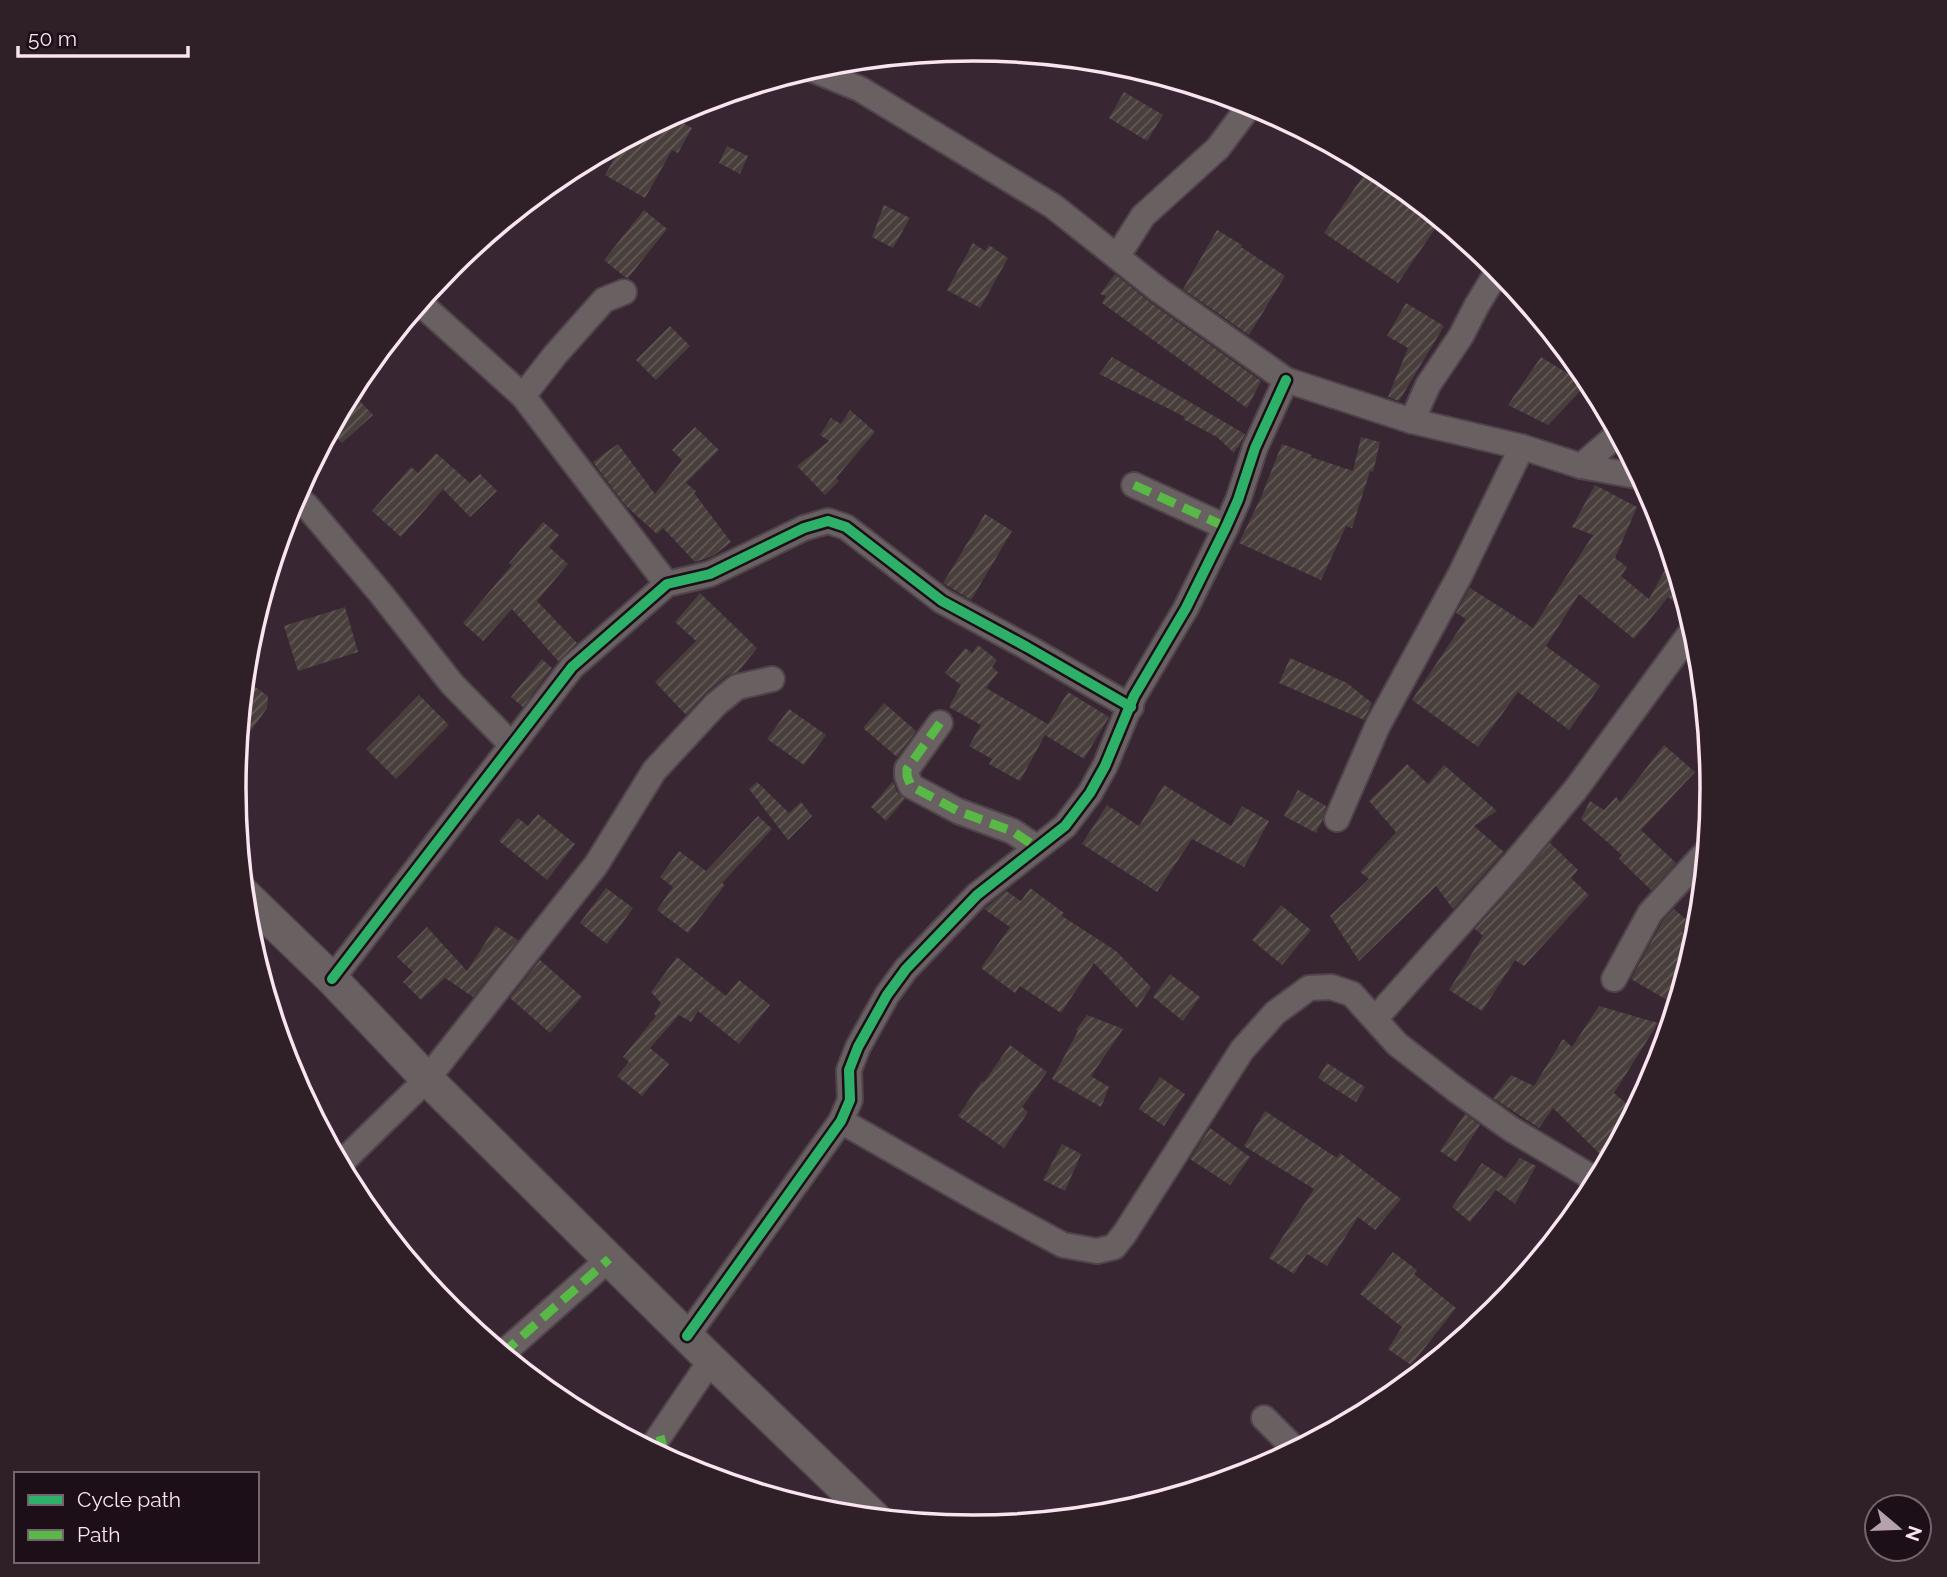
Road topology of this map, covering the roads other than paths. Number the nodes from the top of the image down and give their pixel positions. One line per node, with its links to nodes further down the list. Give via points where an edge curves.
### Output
1 (832, 75): 3 (street, via 1053,206)
2 (1244, 114): 3 (street, via 1218,148 1143,216)
3 (1118, 257): 7 (street)
4 (1492, 279): 9 (street)
5 (624, 292): 8 (street, via 604,300)
6 (426, 310): 8 (street)
7 (1286, 380): 9 (street); 16 (street)
8 (523, 396): 17 (street)
9 (1412, 421): 11 (street)
10 (1611, 440): 12 (street)
11 (1522, 447): 12 (street); 23 (street, via 1460,575 1378,725)
12 (1581, 466): 13 (street)
13 (1629, 475)
14 (1134, 485): 16 (street)
15 (306, 505): 22 (street, via 452,684)
16 (1226, 527): 20 (street)
17 (667, 584): 20 (street, via 710,573 828,521 846,527 943,601); 22 (street, via 572,667)
18 (1685, 640): 29 (street, via 1576,789)
19 (772, 679): 30 (street, via 737,687 654,771 596,865)
20 (1131, 707): 24 (street, via 1090,793 1065,825)
21 (940, 723): 24 (street, via 907,769 911,786 958,811 1012,831)
22 (512, 746): 27 (street)
23 (1337, 819)
24 (1036, 847): 31 (street, via 977,895 887,995 849,1070 850,1100)
25 (1697, 862): 28 (street, via 1650,913)
26 (256, 905): 27 (street)
27 (332, 979): 30 (street)
28 (1614, 979)
29 (1375, 1019): 31 (street, via 1352,994 1331,987 1309,988 1275,1013 1242,1050 1125,1233 1114,1247 1097,1251 1063,1245); 33 (street, via 1397,1044 1510,1129)
30 (427, 1079): 32 (street); 34 (street)
31 (842, 1121): 35 (street)
32 (347, 1157)
33 (1589, 1175)
34 (609, 1259): 35 (street); 36 (street)
35 (687, 1336): 37 (street)
36 (509, 1347)
37 (711, 1360): 40 (street); 41 (street)
38 (1264, 1418): 39 (street)
39 (1289, 1443)
40 (661, 1445)
41 (864, 1507)

